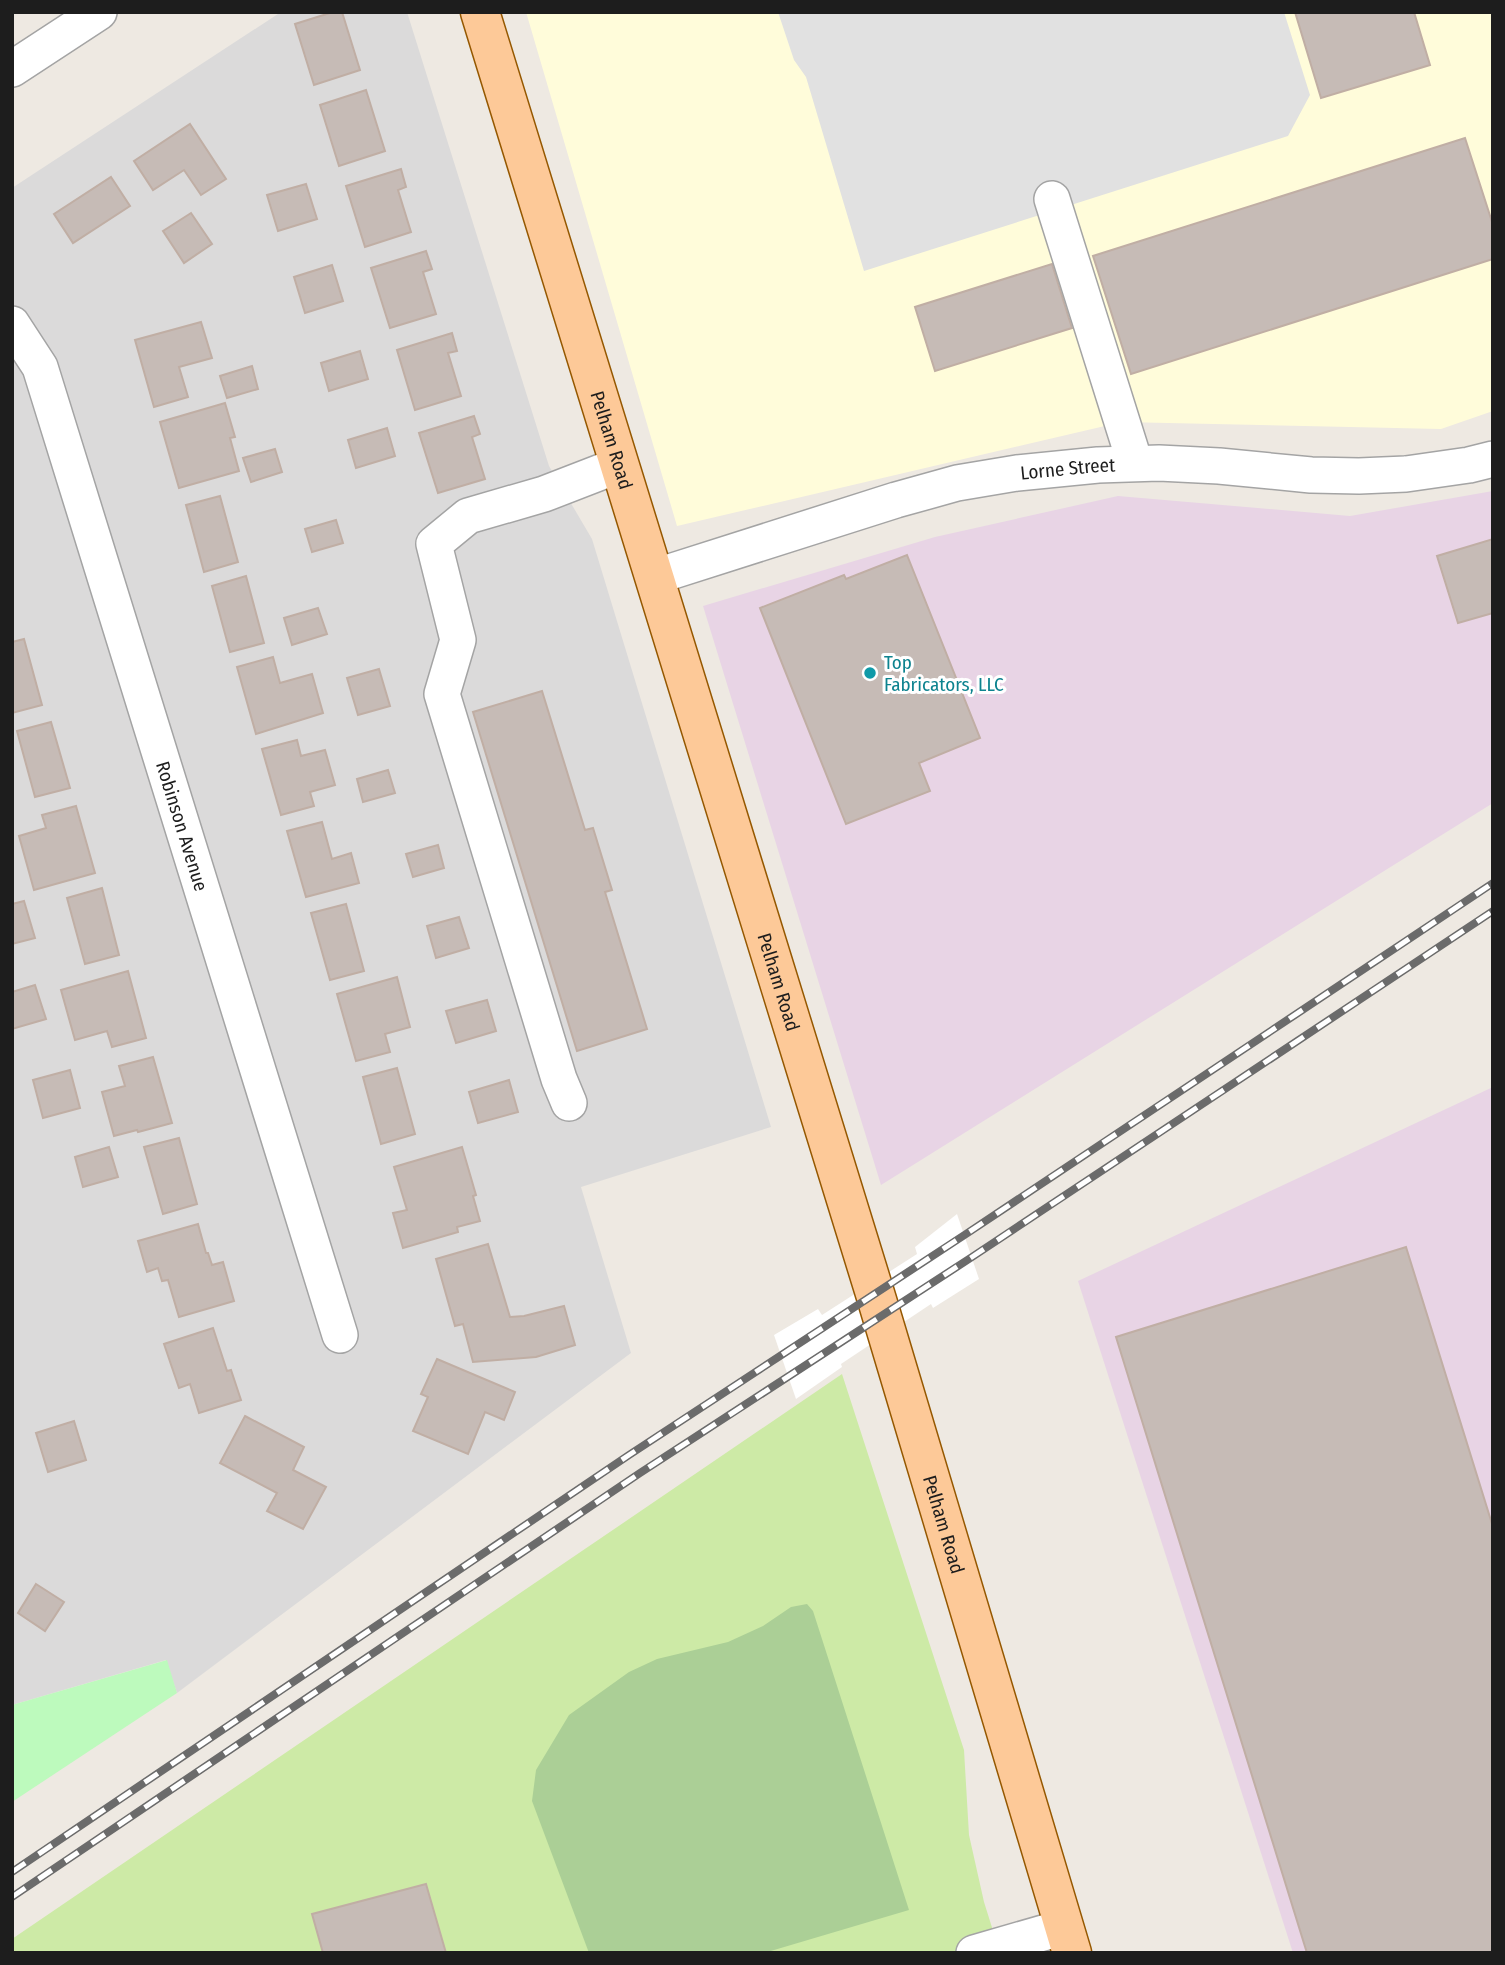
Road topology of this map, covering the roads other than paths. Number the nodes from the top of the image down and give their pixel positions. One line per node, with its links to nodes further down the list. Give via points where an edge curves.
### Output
1 (99, 12): 3 (street)
2 (480, 12): 8 (main road, Pelham Road)
3 (12, 69)
4 (1052, 199): 7 (street)
5 (12, 324): 11 (street, Robinson Avenue, via 40,367)
6 (1493, 459): 7 (street, Lorne Street, via 1406,474 1359,476)
7 (1135, 463): 9 (street, Lorne Street, via 957,483)
8 (619, 465): 9 (main road, Pelham Road); 10 (street, via 468,516 434,544 458,640 442,694)
9 (654, 576): 12 (main road, Pelham Road)
10 (569, 1103)
11 (340, 1335)
12 (1068, 1940): 13 (street)
13 (974, 1953)

